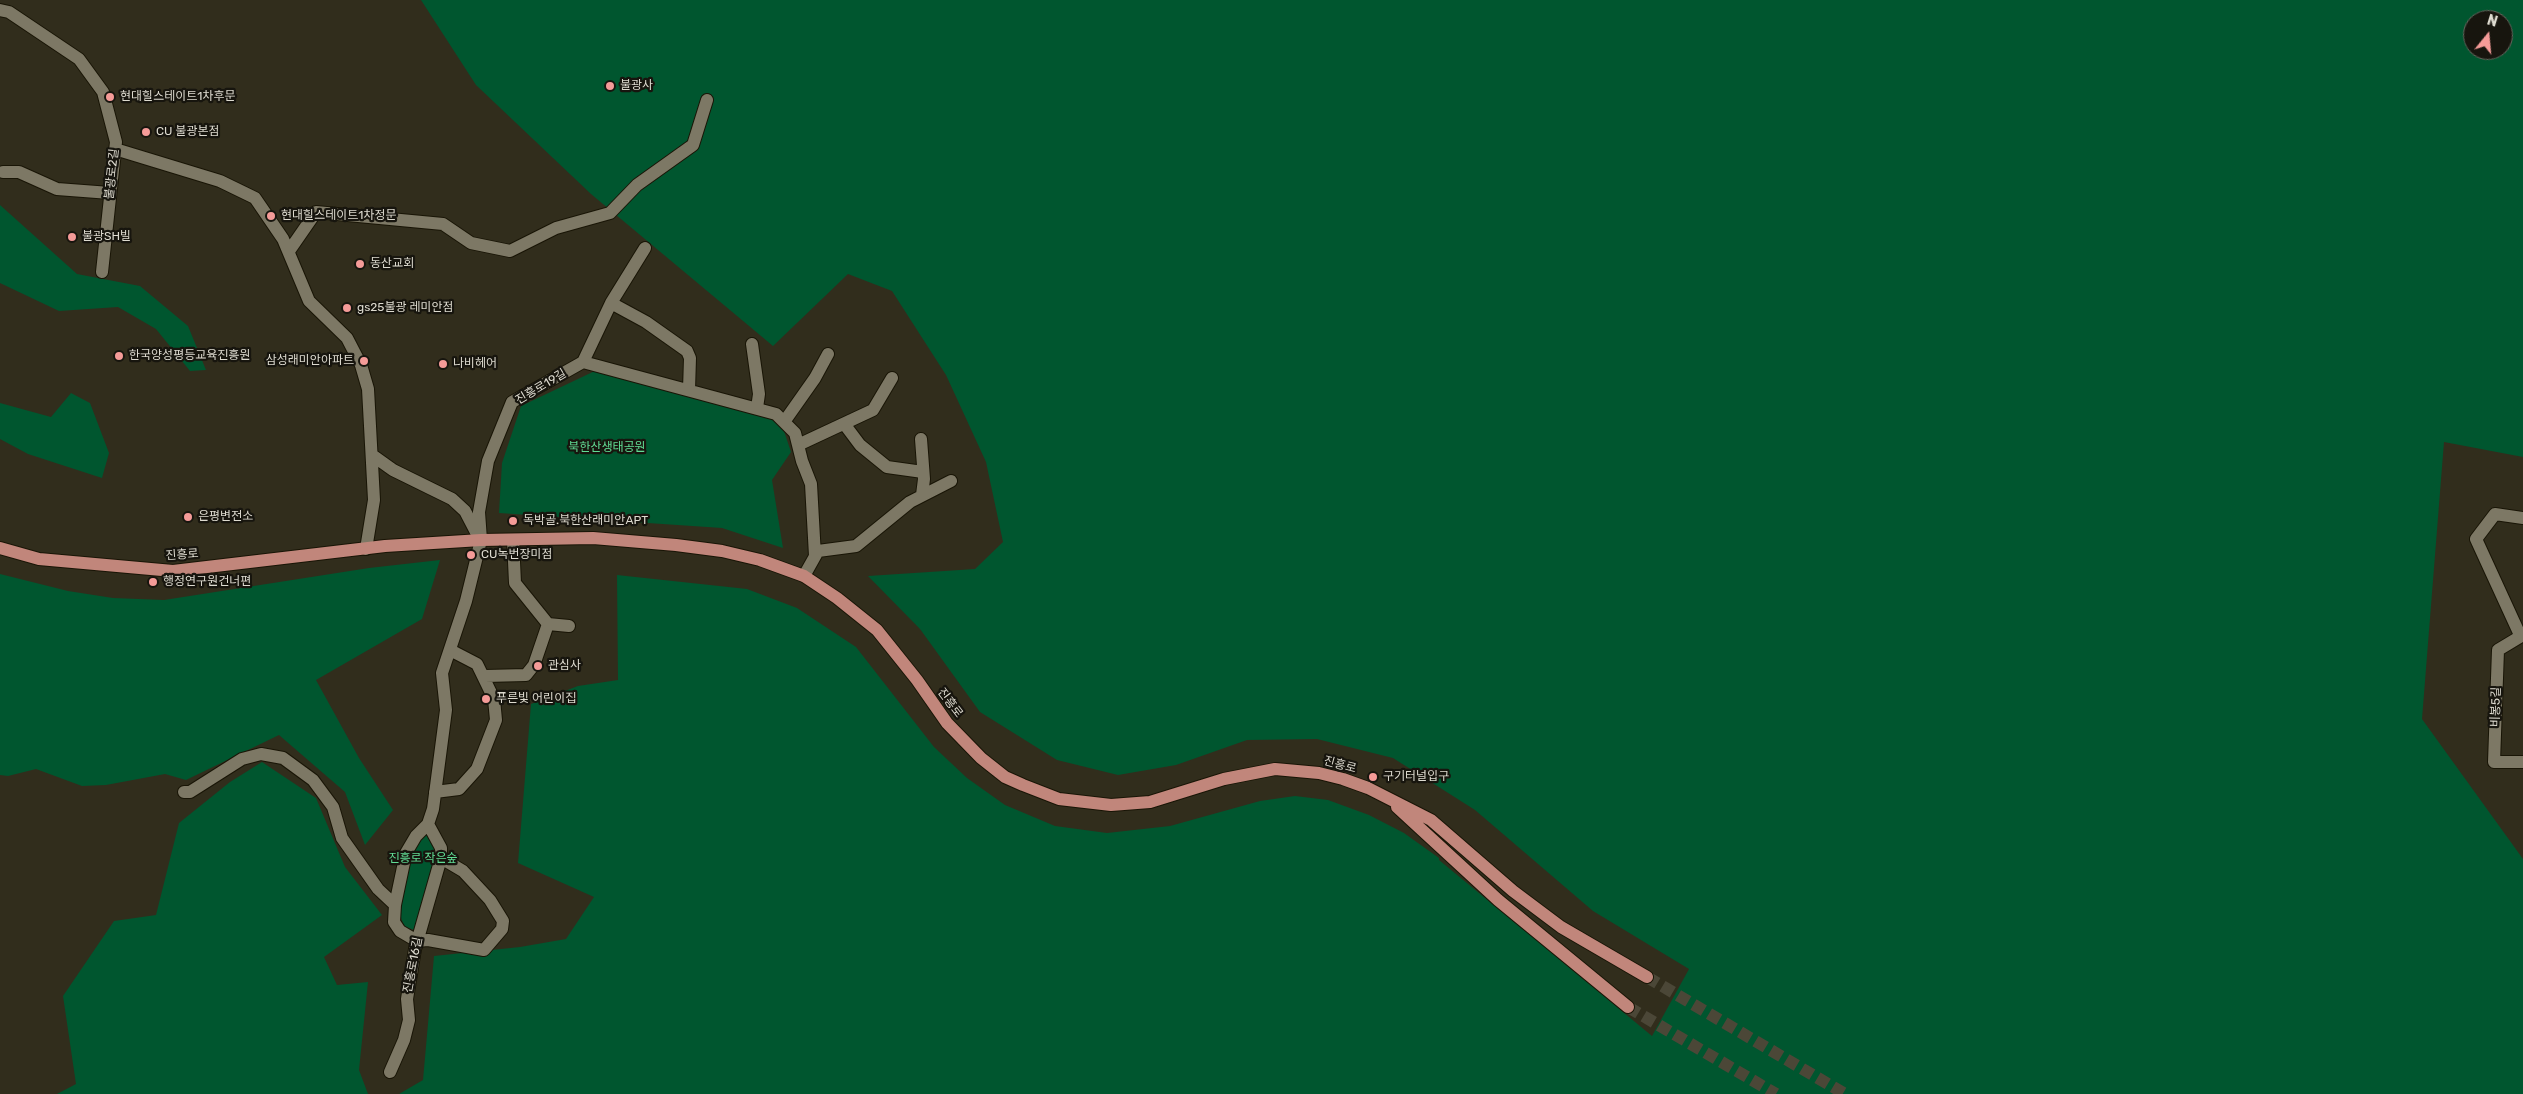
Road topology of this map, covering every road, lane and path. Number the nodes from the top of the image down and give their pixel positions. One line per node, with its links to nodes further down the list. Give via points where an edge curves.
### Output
1 (0, 10): 3 (street, 불광로2길, via 9,12 79,59 103,92)
2 (707, 100): 7 (street, via 693,144 637,185 610,214 556,228 510,251 471,243 443,224 316,212)
3 (115, 149): 5 (street, 불광로2길); 7 (street, via 220,180 256,198)
4 (3, 172): 5 (street, via 19,172 57,189)
5 (110, 193): 8 (street, 불광로2길)
6 (645, 248): 9 (street)
7 (288, 251): 20 (street, via 309,302 347,338 361,364 368,389)
8 (102, 272)
9 (612, 303): 12 (street); 14 (street, via 687,351 690,358)
10 (752, 344): 15 (street, via 759,394)
11 (828, 354): 16 (street)
12 (583, 362): 14 (street); 25 (street, 진흥로19길, via 512,402 488,461 479,512)
13 (892, 378): 17 (street, via 873,410)
14 (689, 390): 15 (street)
15 (757, 408): 16 (street, via 776,414)
16 (784, 422): 19 (street, via 795,433)
17 (845, 425): 19 (street); 21 (street, via 860,445 888,468)
18 (921, 440): 21 (street)
19 (798, 445): 29 (street, via 811,484)
20 (372, 454): 25 (street, via 393,470 452,499 465,511); 28 (street, via 374,500)
21 (923, 472): 23 (street)
22 (951, 481): 23 (street)
23 (922, 496): 29 (street, via 856,546 818,551)
24 (2523, 518): 33 (street, 비봉5길, via 2495,514 2476,539)
25 (481, 540): 26 (main road, 진흥로); 28 (main road, 진흥로); 34 (street)
26 (513, 540): 30 (main road, 진흥로, via 593,538 685,546 760,560); 31 (street, via 515,583)
27 (0, 548): 28 (main road, 진흥로, via 39,559 173,571)
28 (366, 549)
29 (815, 556): 30 (street)
30 (804, 576): 39 (main road, 진흥로, via 876,630 917,680 947,724 981,758 1005,777 1037,791 1087,804 1125,805 1150,802 1224,779 1275,769 1335,777)
31 (548, 624): 32 (street); 35 (street, via 534,665 526,674)
32 (569, 626)
33 (2522, 635): 36 (street, 비봉5길, via 2498,650 2494,762)
34 (450, 650): 35 (street, via 477,664); 38 (street, via 442,673 446,710)
35 (485, 676): 38 (street, via 494,699 496,720 487,747 477,769 460,789)
36 (2523, 762)
37 (184, 792): 42 (street, via 190,792 242,759 261,754 283,758 313,780 333,807 342,838 378,889)
38 (435, 792): 40 (street)
39 (1386, 797): 44 (main road, 진흥로, via 1431,820 1513,891 1561,927); 45 (main road, 진흥로, via 1498,900)
40 (428, 824): 41 (street, via 440,848); 42 (street, via 406,853)
41 (441, 858): 43 (street, 진흥로16길); 43 (street, via 463,871 490,900 503,922 502,928 484,950)
42 (395, 905): 43 (street, via 394,922 400,931)
43 (418, 941): 46 (street, 진흥로16길, via 407,999 409,1020)
44 (1647, 977)
45 (1628, 1007)
46 (390, 1072)

